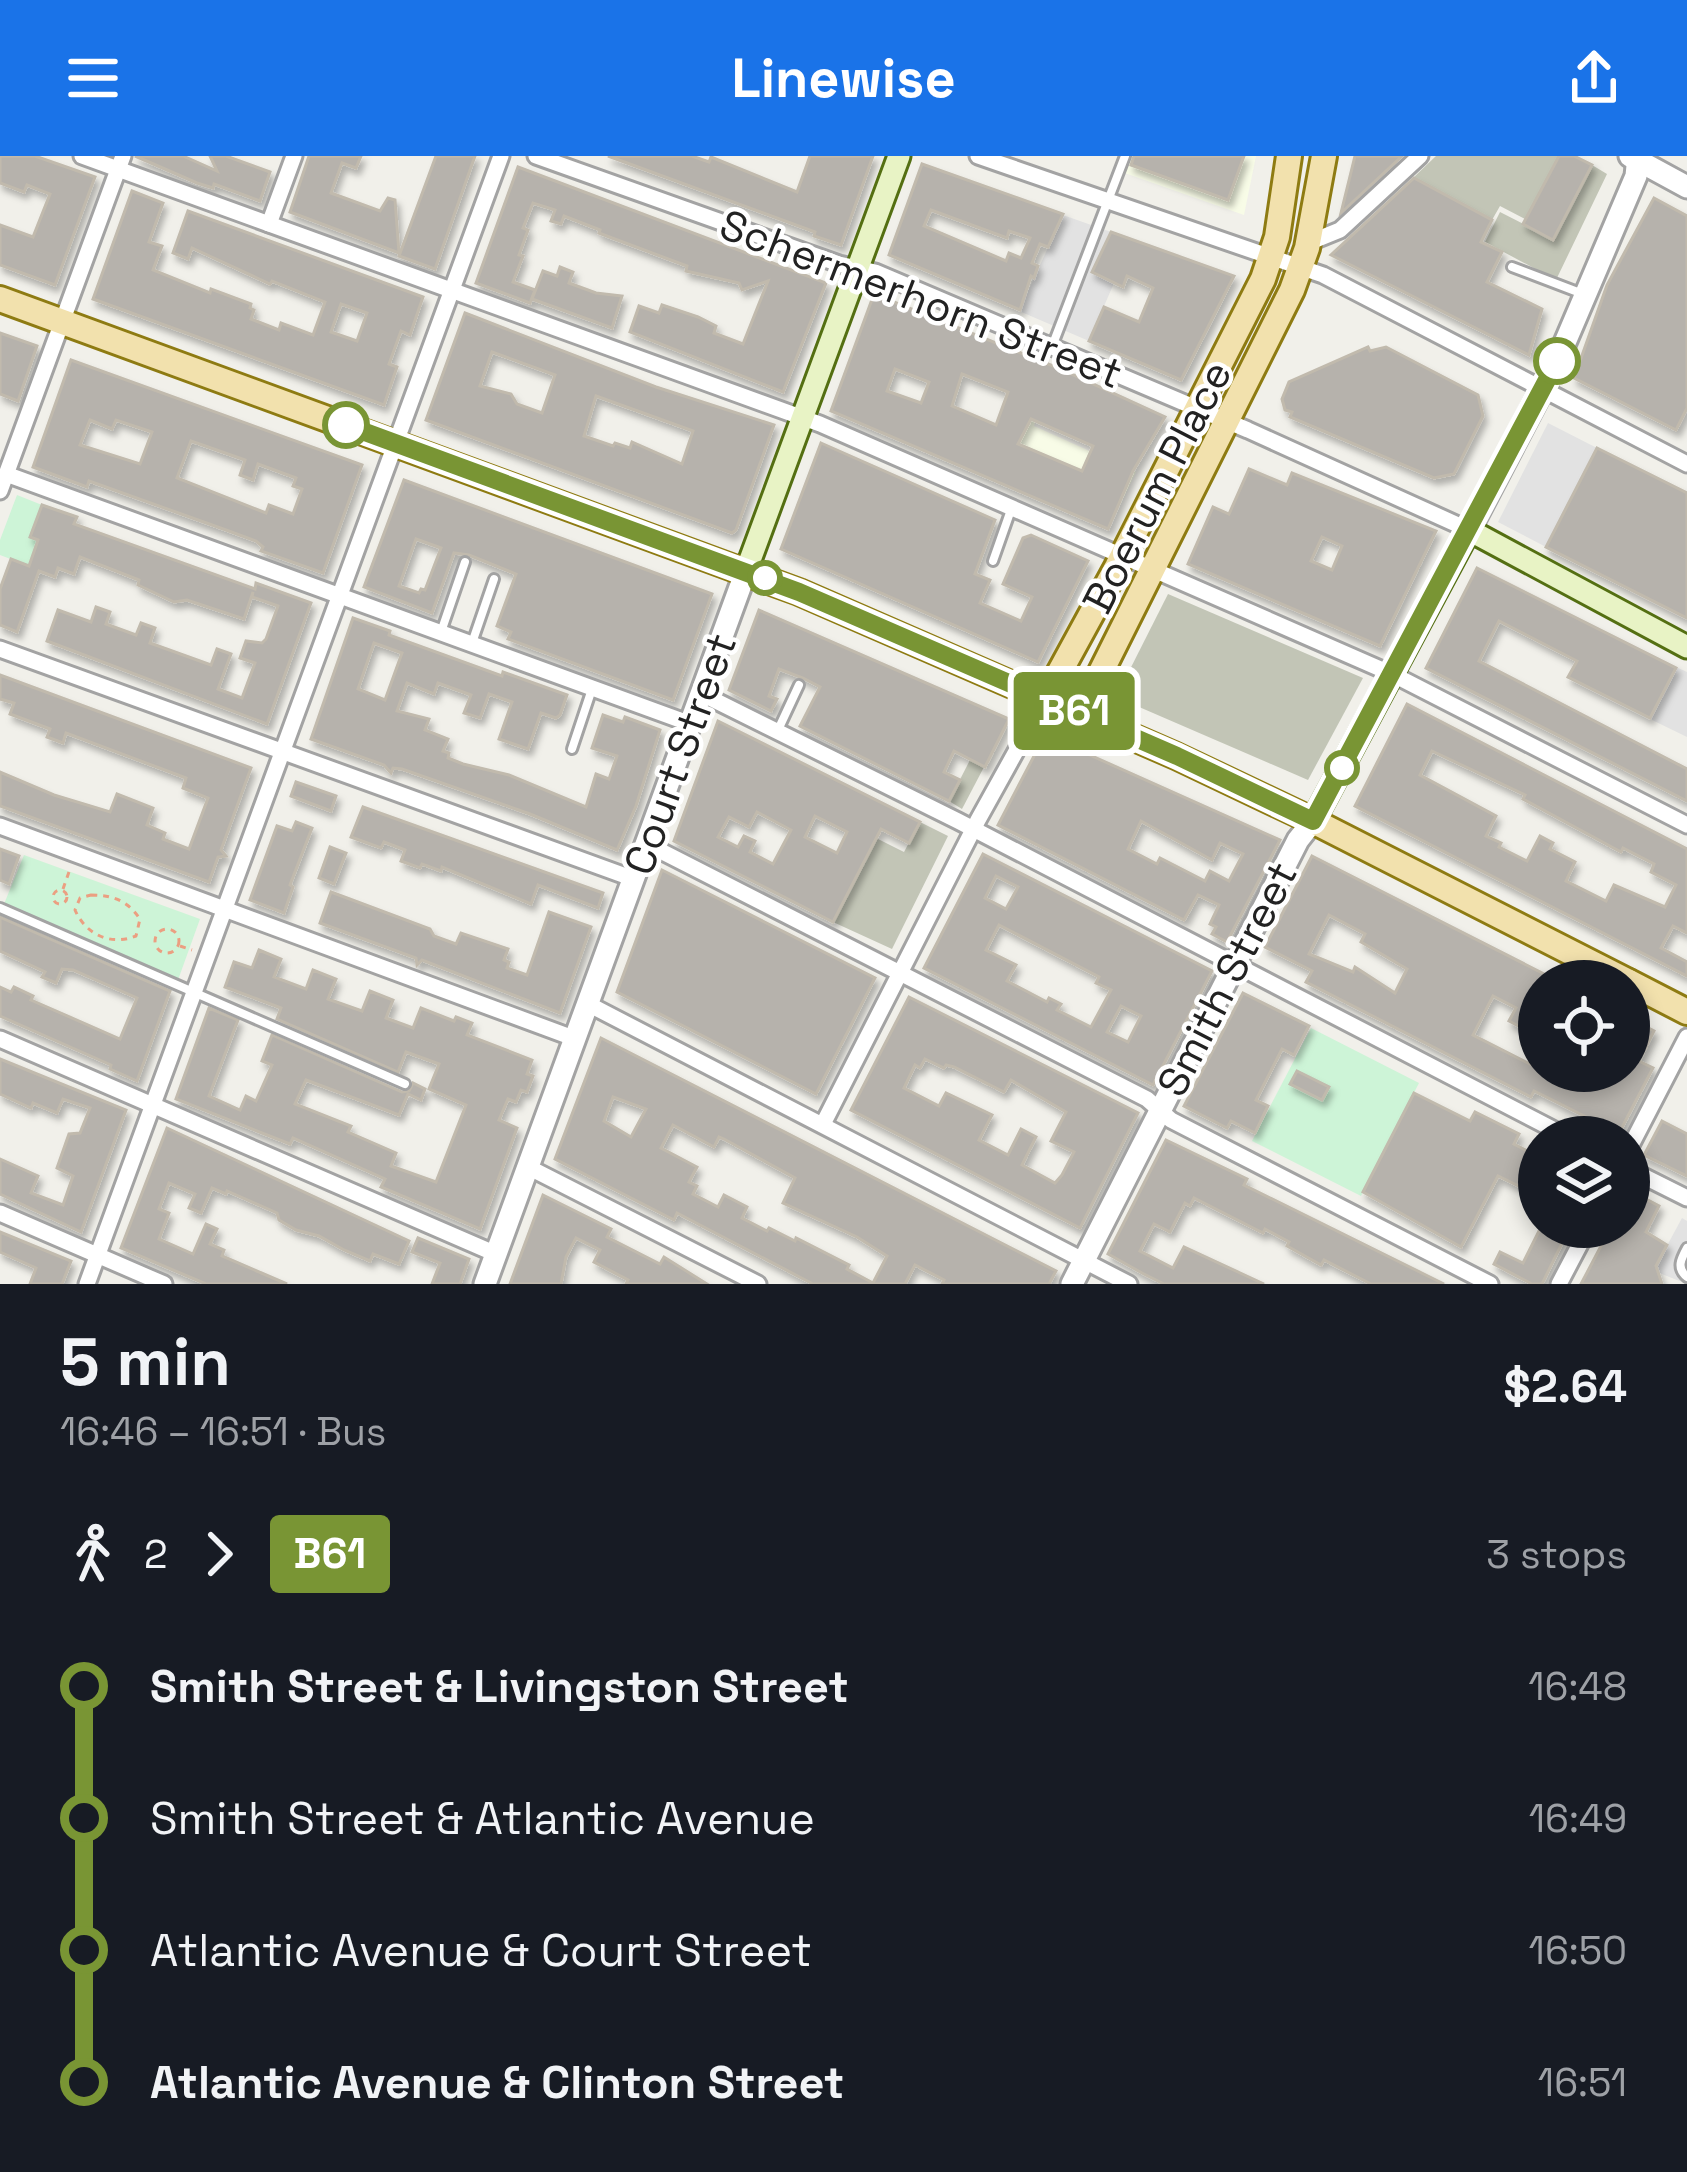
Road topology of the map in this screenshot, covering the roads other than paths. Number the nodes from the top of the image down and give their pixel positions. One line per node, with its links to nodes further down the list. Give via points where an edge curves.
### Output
1 (82, 156): 12 (street)
2 (294, 156): 15 (street)
3 (502, 156): 20 (street)
4 (536, 156): 19 (street, Schermerhorn Street)
5 (898, 156): 19 (main road, Court Street)
6 (978, 156): 14 (street)
7 (1125, 156): 14 (lane)
8 (1289, 156): 17 (main road, Boerum Place)
9 (1324, 156): 16 (main road, Boerum Place)
10 (1420, 156): 16 (street)
11 (1635, 157): 13 (street); 21 (street, Smith Street, via 1636,176)
12 (121, 163): 15 (street); 23 (street)
13 (1687, 187)
14 (1108, 202): 17 (street); 24 (lane)
15 (269, 224): 20 (street)
16 (1304, 255): 17 (street); 25 (street, via 1324,275); 28 (main road, Boerum Place)
17 (1272, 257): 26 (main road, Boerum Place)
18 (1512, 267): 21 (lane)
19 (857, 268): 24 (street, Schermerhorn Street); 27 (main road, Court Street)
20 (451, 290): 27 (street); 29 (street)
21 (1583, 294): 25 (street, Smith Street)
22 (0, 299): 23 (main road)
23 (62, 322): 29 (main road); 31 (street)
24 (1052, 346): 26 (street, Schermerhorn Street)
25 (1542, 390): 30 (street); 33 (street, Smith Street)
26 (1196, 408): 28 (street, Schermerhorn Street); 34 (main road, Boerum Place)
27 (802, 418): 32 (street, via 961,492); 38 (main road, Court Street)
28 (1226, 420): 33 (street, Schermerhorn Street); 37 (main road, Boerum Place)
29 (394, 443): 38 (main road); 40 (street)
30 (1684, 457)
31 (3, 483): 40 (street)
32 (1012, 507): 34 (street); 35 (lane)
33 (1469, 530): 43 (main road, Schermerhorn Street); 45 (main road, Smith Street)
34 (1124, 555): 37 (street); 49 (main road, Boerum Place)
35 (993, 560)
36 (465, 562): 41 (lane)
37 (1154, 568): 45 (street); 50 (main road, Boerum Place)
38 (746, 571): 48 (street, Court Street); 49 (main road)
39 (494, 579): 42 (lane)
40 (338, 596): 41 (street); 54 (street)
41 (441, 633): 42 (street)
42 (472, 644): 47 (street)
43 (1687, 647)
44 (0, 650): 54 (street)
45 (1392, 674): 55 (main road, Smith Street); 56 (street)
46 (799, 686): 52 (lane)
47 (592, 688): 51 (street); 53 (lane)
48 (702, 694): 51 (street, Court Street); 52 (street)
49 (1045, 699): 50 (main road); 58 (street, Boerum Place)
50 (1081, 714): 55 (main road)
51 (691, 724): 59 (street, Court Street)
52 (778, 732): 58 (street)
53 (572, 748)
54 (280, 752): 60 (street); 62 (street)
55 (1313, 821): 63 (main road); 64 (street, Smith Street)
56 (1687, 825)
57 (0, 826): 62 (street)
58 (973, 830): 64 (street); 65 (street, Boerum Place)
59 (647, 844): 60 (street, Court Street); 65 (street)
60 (634, 879): 68 (street, Court Street)
61 (0, 908): 66 (lane)
62 (224, 908): 66 (street); 72 (street)
63 (1587, 960)
64 (1235, 966): 75 (street, Smith Street); 76 (street)
65 (898, 974): 75 (street); 78 (street, Boerum Place)
66 (193, 992): 73 (lane); 74 (street)
67 (1650, 993): 69 (main road)
68 (588, 1004): 72 (street, Court Street); 78 (street)
69 (1687, 1012)
70 (1687, 1036): 77 (street)
71 (0, 1039): 74 (street)
72 (575, 1039): 79 (street, Court Street)
73 (406, 1084)
74 (152, 1106): 85 (street); 86 (street)
75 (1161, 1111): 87 (street, Smith Street); 95 (street)
76 (1527, 1116)
77 (1646, 1116)
78 (824, 1124): 87 (street)
79 (528, 1167): 85 (street, Court Street); 92 (street)
80 (1650, 1179): 81 (street)
81 (1687, 1198)
82 (0, 1213): 86 (street)
83 (1578, 1248): 96 (street)
84 (1687, 1248): 88 (lane, via 1680,1262)
85 (496, 1254): 91 (street, Court Street)
86 (97, 1255): 89 (street); 90 (street)
87 (1084, 1261): 93 (street, Smith Street); 94 (street)
88 (1687, 1277)
89 (87, 1284)
90 (164, 1284)
91 (485, 1284)
92 (758, 1284)
93 (1072, 1284)
94 (1130, 1284)
95 (1490, 1284)
96 (1559, 1284)

